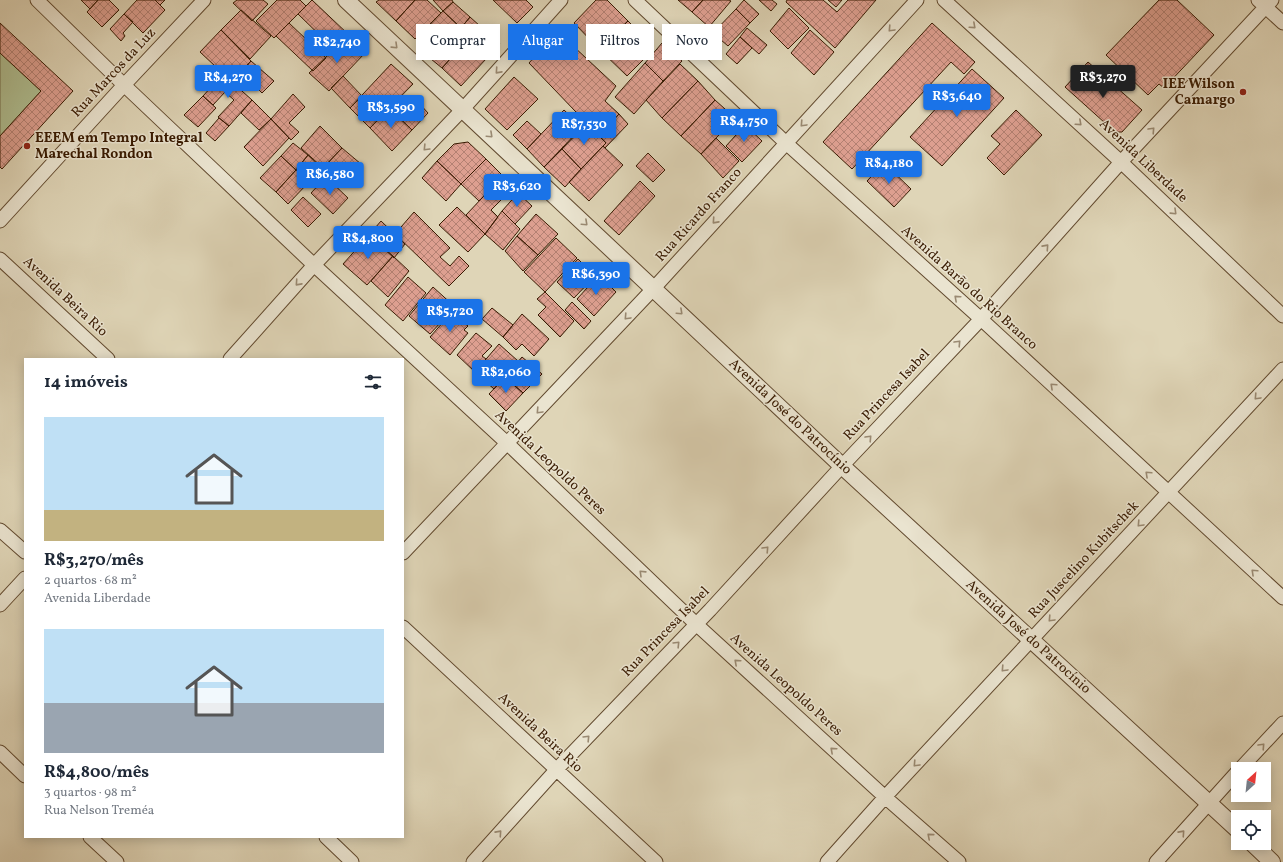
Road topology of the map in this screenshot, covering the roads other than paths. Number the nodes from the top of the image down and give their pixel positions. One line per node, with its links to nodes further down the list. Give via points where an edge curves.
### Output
1 (37, 0): 10 (street, Avenida Leopoldo Peres)
2 (204, 0): 10 (street, Rua Marcos da Luz)
3 (346, 0): 11 (street, Avenida José do Patrocínio, one-way to 11)
4 (561, 0): 11 (street, one-way to 11)
5 (635, 0): 12 (street, Avenida Barão do Rio Branco)
6 (917, 0): 12 (street, Rua Ricardo Franco, one-way to 12)
7 (944, 0): 13 (street, Avenida Liberdade, one-way to 13)
8 (1265, 2): 9 (street); 13 (street, Rua Princesa Isabel, one-way to 8)
9 (1283, 23)
10 (124, 85): 14 (street, Rua Marcos da Luz); 16 (street, Avenida Leopoldo Peres)
11 (463, 110): 16 (street, one-way to 16); 17 (street, Avenida José do Patrocínio, one-way to 17)
12 (786, 143): 17 (street, Rua Ricardo Franco, one-way to 17); 19 (street, Avenida Barão do Rio Branco, one-way to 12)
13 (1121, 162): 18 (street, Avenida Liberdade, one-way to 18); 19 (street, Rua Princesa Isabel, one-way to 13)
14 (0, 221)
15 (0, 259): 20 (street, Avenida Beira Rio)
16 (314, 265): 21 (street, one-way to 21); 23 (street, Avenida Leopoldo Peres)
17 (654, 288): 23 (street, Rua Ricardo Franco, one-way to 23); 24 (street, Avenida José do Patrocínio, one-way to 24)
18 (1283, 316)
19 (981, 319): 24 (street, Rua Princesa Isabel, one-way to 19); 25 (street, Avenida Barão do Rio Branco, one-way to 19)
20 (107, 358)
21 (231, 358)
22 (1283, 369): 25 (street, Rua Juscelino Kubitschek, one-way to 25)
23 (508, 444): 28 (street, Rua Ricardo Franco); 32 (street, Avenida Leopoldo Peres, one-way to 23)
24 (842, 466): 32 (street, Rua Princesa Isabel, one-way to 24); 34 (street, Avenida José do Patrocínio)
25 (1169, 493): 30 (street, Avenida Barão do Rio Branco, one-way to 25); 34 (street, Rua Juscelino Kubitschek, one-way to 34)
26 (0, 530): 27 (street)
27 (24, 551)
28 (404, 553)
29 (24, 579): 31 (street)
30 (1283, 598)
31 (0, 605)
32 (696, 624): 38 (street, Rua Princesa Isabel, one-way to 32); 41 (street, Avenida Leopoldo Peres, one-way to 32)
33 (404, 628): 38 (street, Avenida Beira Rio)
34 (1031, 641): 41 (street, Rua Juscelino Kubitschek, one-way to 41); 42 (street, Avenida José do Patrocínio)
35 (1283, 723): 37 (street, one-way to 35)
36 (0, 752): 39 (street)
37 (1247, 762)
38 (556, 770): 49 (street, Rua Princesa Isabel, one-way to 38); 50 (street, Avenida Beira Rio)
39 (24, 775)
40 (1231, 779): 42 (street)
41 (885, 797): 51 (street, Rua Juscelino Kubitschek); 52 (street, Avenida Leopoldo Peres, one-way to 41)
42 (1209, 803): 43 (street, Avenida José do Patrocínio); 53 (street, one-way to 42)
43 (1231, 823)
44 (91, 838): 47 (street)
45 (327, 838): 48 (street)
46 (1259, 850): 54 (street)
47 (117, 862)
48 (352, 862)
49 (473, 862)
50 (656, 862)
51 (826, 862)
52 (959, 862)
53 (1156, 862)
54 (1272, 862)

